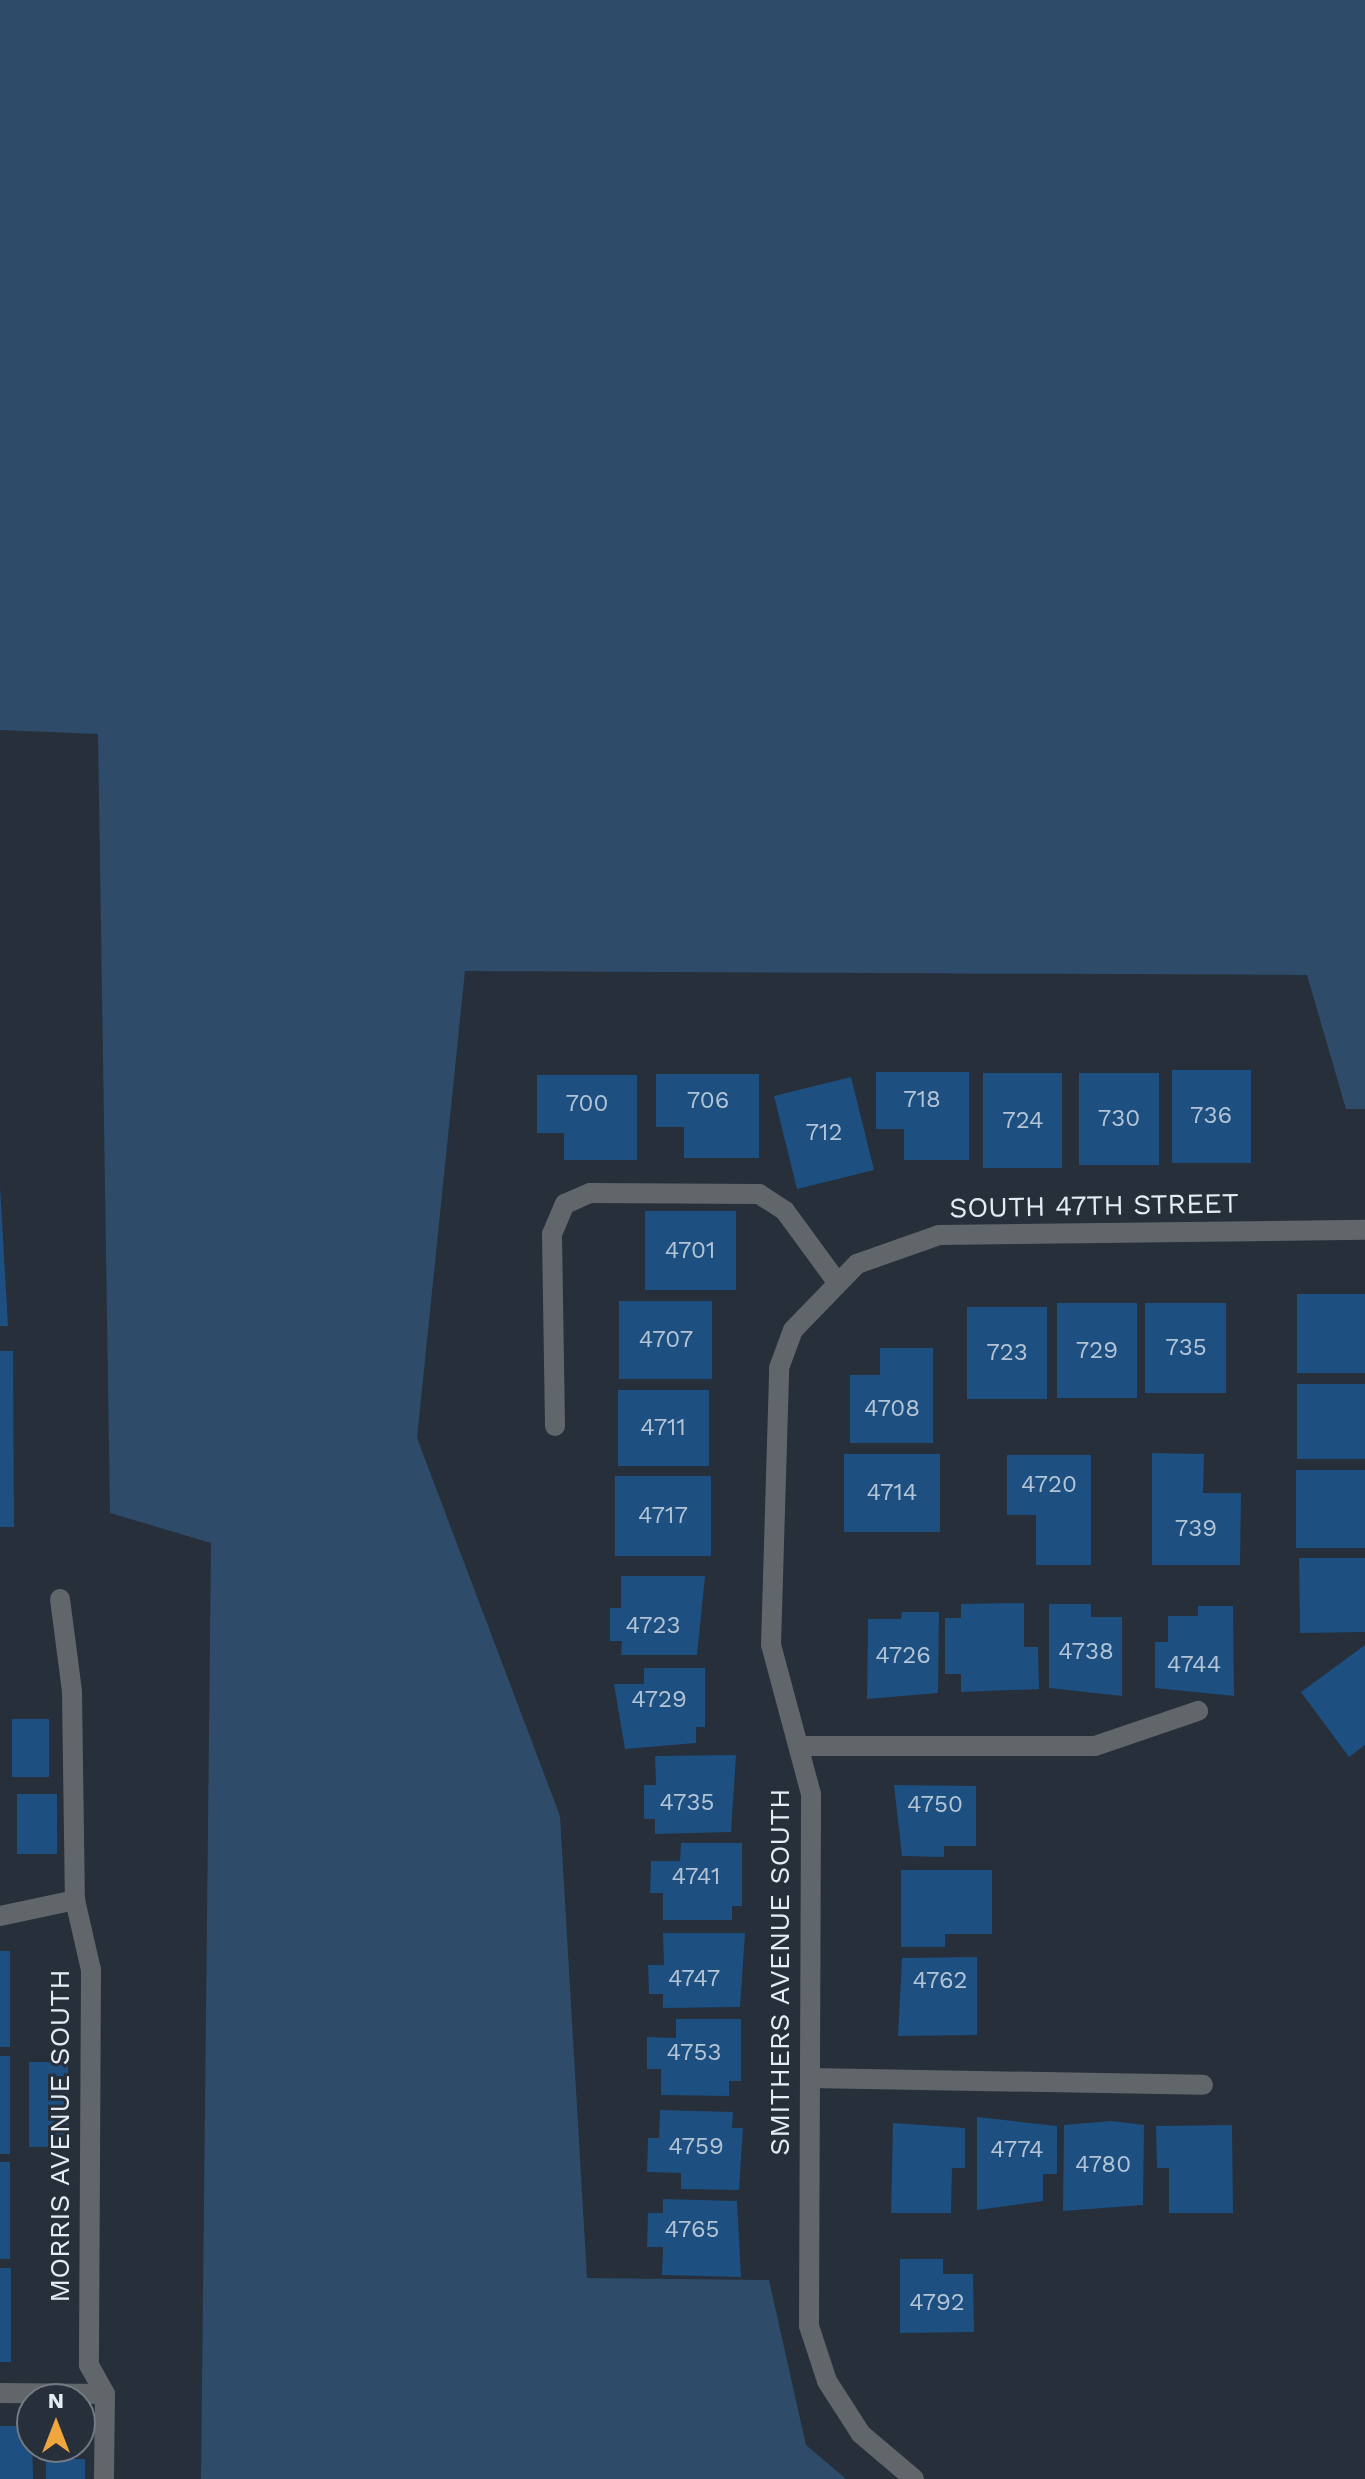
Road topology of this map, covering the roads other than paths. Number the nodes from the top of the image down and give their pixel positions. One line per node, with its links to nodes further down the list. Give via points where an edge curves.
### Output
1 (1365, 1230): 2 (street, SOUTH 47TH STREET, via 939,1235 891,1248)
2 (837, 1282): 3 (street, via 785,1211 759,1194 590,1193 565,1204 552,1234); 6 (street, SMITHERS AVENUE SOUTH, via 793,1330 779,1368 771,1645)
3 (555, 1426)
4 (60, 1599): 7 (street, MORRIS AVENUE SOUTH, via 72,1692)
5 (1198, 1711): 6 (street, via 1095,1746)
6 (800, 1746): 9 (street, SMITHERS AVENUE SOUTH, via 811,1794)
7 (75, 1900): 8 (street); 12 (street, MORRIS AVENUE SOUTH, via 91,1970 89,2365)
8 (0, 1916)
9 (810, 2078): 10 (street); 14 (street, SMITHERS AVENUE SOUTH, via 809,2326 827,2381 861,2434)
10 (1203, 2085)
11 (0, 2393): 12 (street)
12 (105, 2394): 13 (street, MORRIS AVENUE SOUTH)
13 (104, 2479)
14 (914, 2479)

